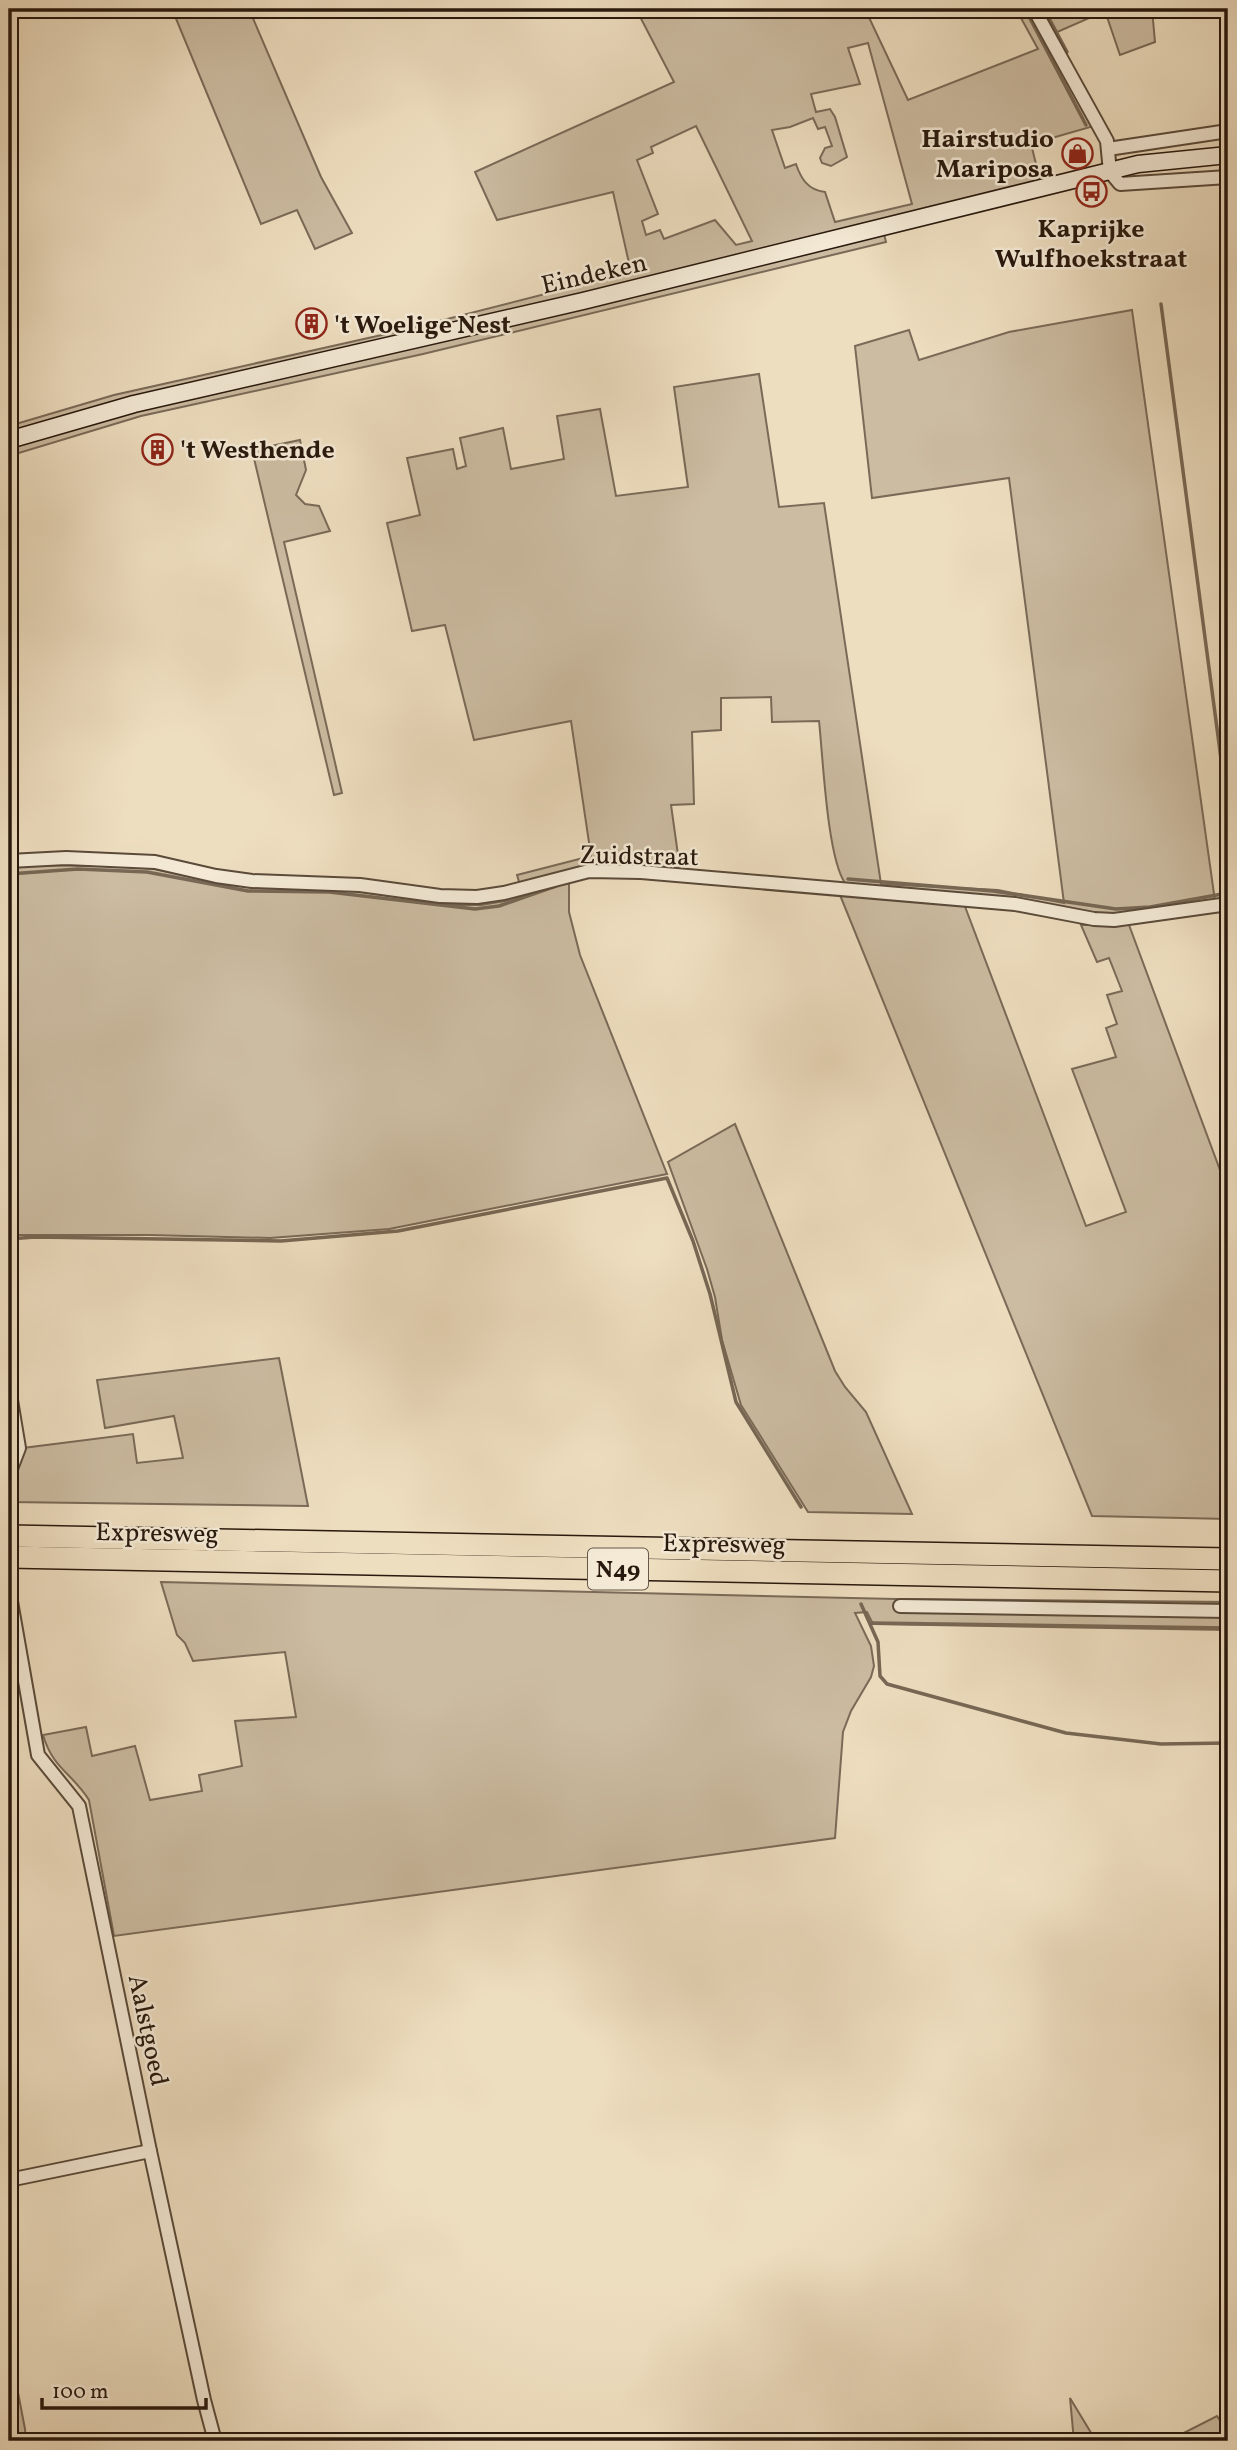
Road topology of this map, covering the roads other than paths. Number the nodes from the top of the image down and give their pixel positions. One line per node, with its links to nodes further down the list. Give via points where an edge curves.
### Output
1 (1034, 9): 3 (street)
2 (1228, 131): 3 (street)
3 (1108, 149): 5 (street)
4 (1228, 155): 5 (street, Eindeken, via 1138,164)
5 (1110, 172): 6 (street, via 1121,184); 7 (street, Eindeken, via 583,301 134,404)
6 (1228, 177)
7 (9, 440)
8 (9, 860): 9 (street, Zuidstraat, via 155,862 252,881 360,885 440,896 504,893 589,871 1015,904 1094,919)
9 (1228, 904)
10 (9, 1388): 11 (street, via 19,1448)
11 (9, 1474)
12 (9, 1536): 14 (highway, Expresweg / N49)
13 (9, 1557): 15 (highway, Expresweg / N49)
14 (1228, 1559)
15 (1228, 1581)
16 (9, 1590): 19 (street, Aalstgoed, via 38,1755 79,1806)
17 (900, 1606): 18 (street)
18 (1228, 1611)
19 (150, 2151): 20 (street); 21 (street, Aalstgoed)
20 (9, 2180)
21 (215, 2441)

